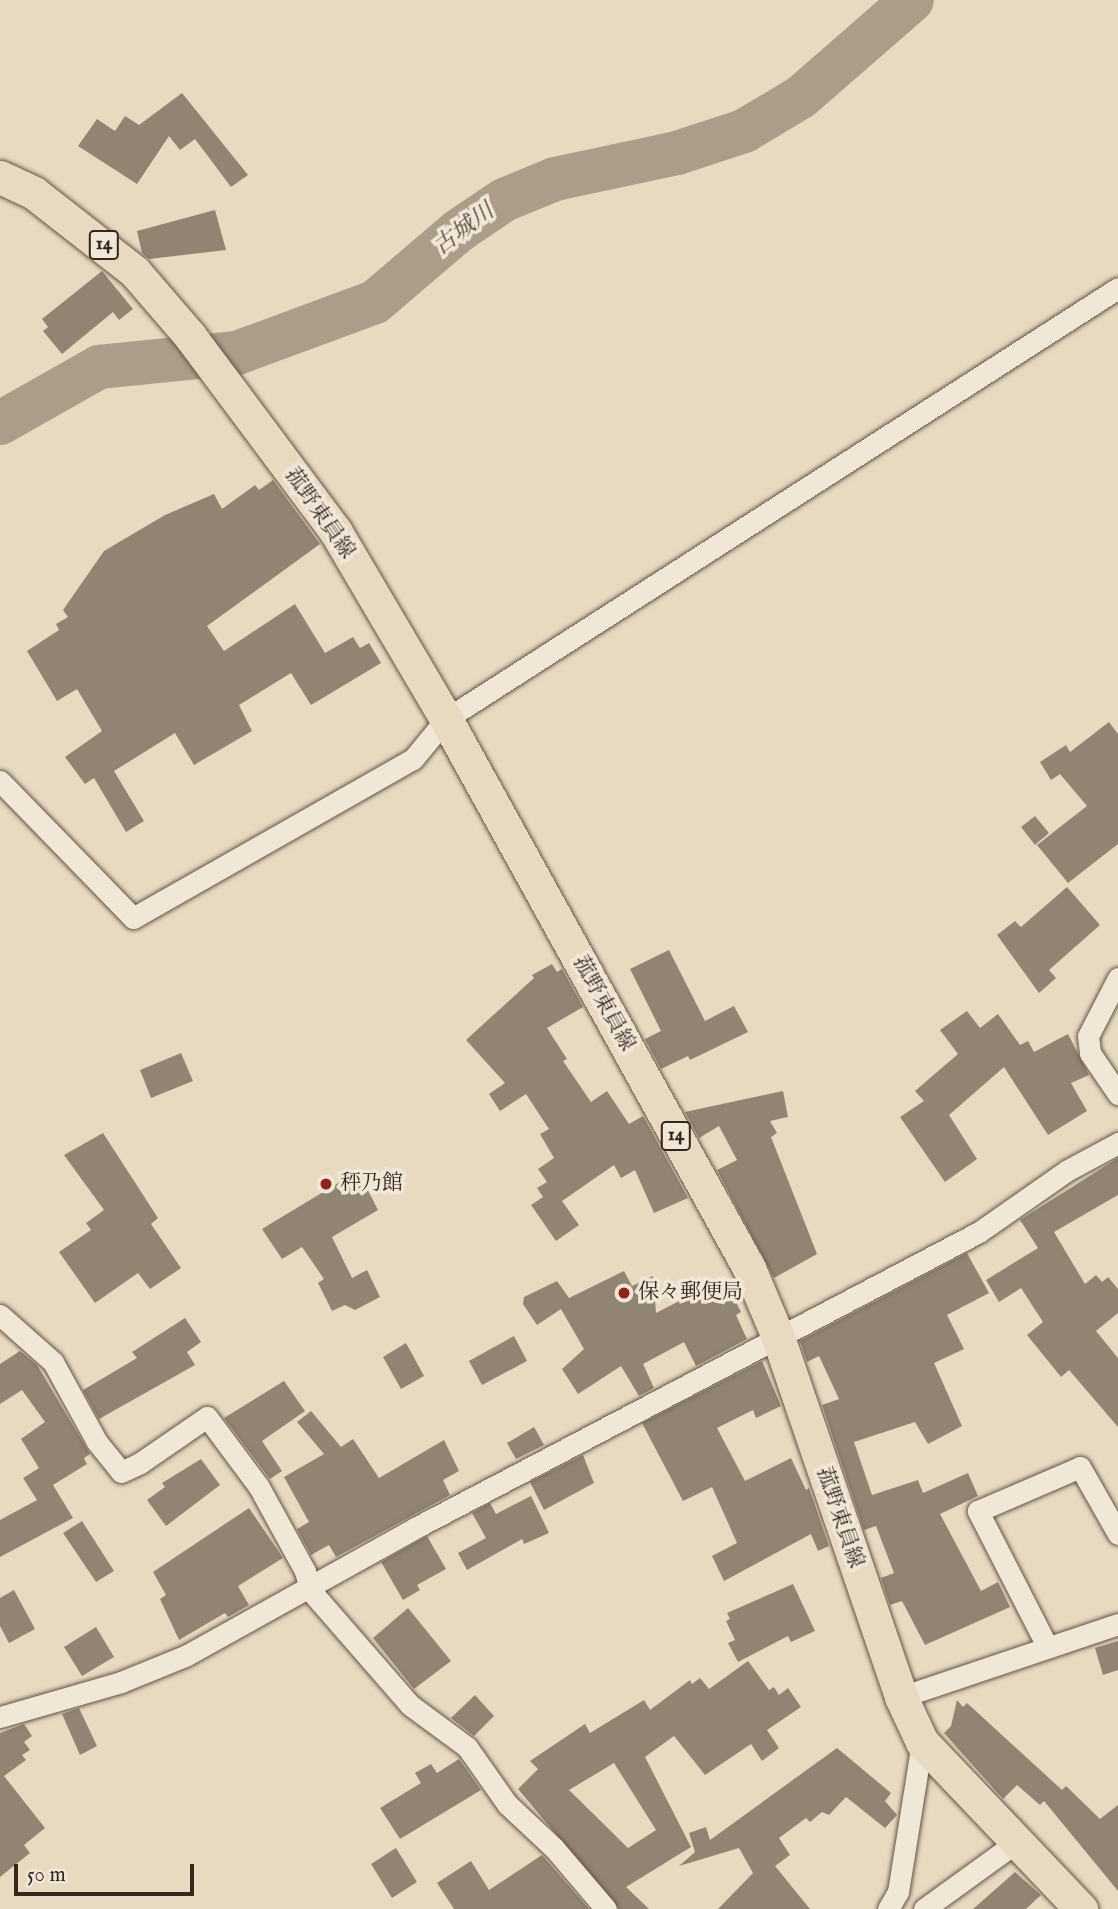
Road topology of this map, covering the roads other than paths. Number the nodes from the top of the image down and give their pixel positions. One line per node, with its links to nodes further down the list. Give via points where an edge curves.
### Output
1 (0, 177): 3 (main road, 菰野東員線 / 14, via 34,193 94,237 135,272 190,336 336,532)
2 (1118, 288): 3 (street)
3 (446, 719): 4 (street, via 413,759 133,918); 9 (main road, 菰野東員線 / 14, via 749,1268)
4 (0, 781)
5 (1118, 978): 6 (street, via 1088,1036 1090,1053)
6 (1118, 1094)
7 (1118, 1143): 9 (street, via 1068,1170 979,1232)
8 (0, 1315): 11 (street, via 52,1362 97,1442 121,1472 207,1417 260,1487)
9 (778, 1337): 11 (street, via 415,1528); 14 (main road, 菰野東員線 / 14)
10 (1118, 1534): 13 (street, via 1080,1467 978,1511)
11 (310, 1590): 15 (street, via 132,1677); 19 (street, via 410,1705 467,1747 507,1804 554,1848)
12 (1118, 1625): 13 (street)
13 (1047, 1646): 14 (street)
14 (901, 1697): 16 (main road, 菰野東員線 / 14)
15 (0, 1717)
16 (922, 1742): 17 (main road, 菰野東員線 / 14); 18 (street)
17 (1018, 1841): 21 (street); 22 (main road, 菰野東員線 / 14)
18 (893, 1900): 20 (street)
19 (606, 1909)
20 (916, 1909)
21 (924, 1909)
22 (1081, 1909)

